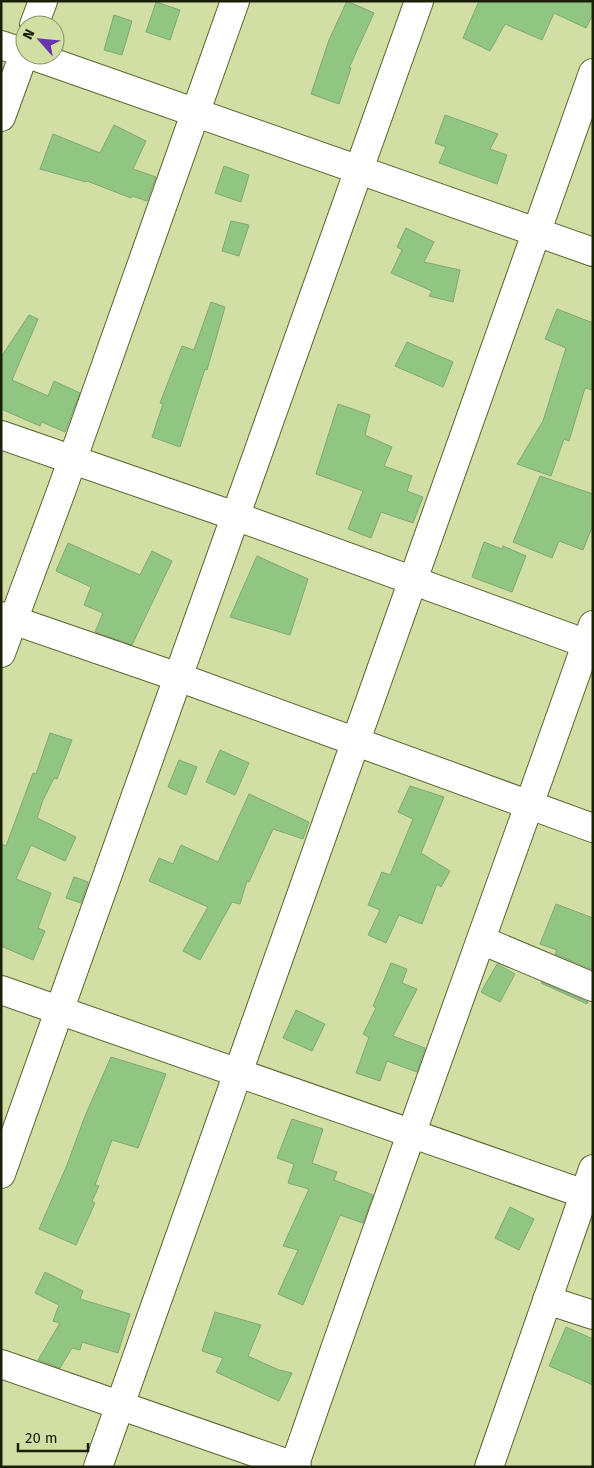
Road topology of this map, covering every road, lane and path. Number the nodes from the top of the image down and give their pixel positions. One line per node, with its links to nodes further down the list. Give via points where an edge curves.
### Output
1 (43, 1): 4 (street)
2 (236, 1): 10 (street)
3 (419, 1): 12 (street)
4 (38, 15)
5 (1, 45): 6 (street)
6 (15, 49)
7 (20, 65): 11 (street)
8 (60, 65): 10 (street)
9 (593, 73): 13 (street)
10 (196, 112): 12 (street); 16 (street)
11 (1, 117)
12 (358, 170): 13 (street); 17 (street)
13 (537, 233): 14 (street); 18 (street)
14 (593, 252)
15 (1, 435): 16 (street)
16 (73, 459): 17 (street); 19 (street)
17 (235, 516): 18 (street); 22 (street)
18 (414, 580): 20 (street); 23 (street)
19 (7, 619): 21 (street); 22 (street)
20 (591, 638): 24 (street)
21 (1, 653)
22 (178, 677): 23 (street); 29 (street)
23 (356, 742): 24 (street); 30 (street)
24 (530, 806): 25 (street); 26 (street)
25 (593, 828)
26 (481, 940): 27 (street); 31 (street)
27 (593, 987)
28 (1, 990): 29 (street)
29 (58, 1011): 30 (street); 32 (street)
30 (237, 1074): 31 (street); 37 (street)
31 (410, 1134): 33 (street); 39 (street)
32 (1, 1174)
33 (590, 1186): 34 (street)
34 (547, 1300): 35 (street); 40 (street)
35 (593, 1315)
36 (1, 1364): 37 (street)
37 (119, 1405): 38 (street); 39 (street)
38 (98, 1467)
39 (295, 1467)
40 (488, 1467)

